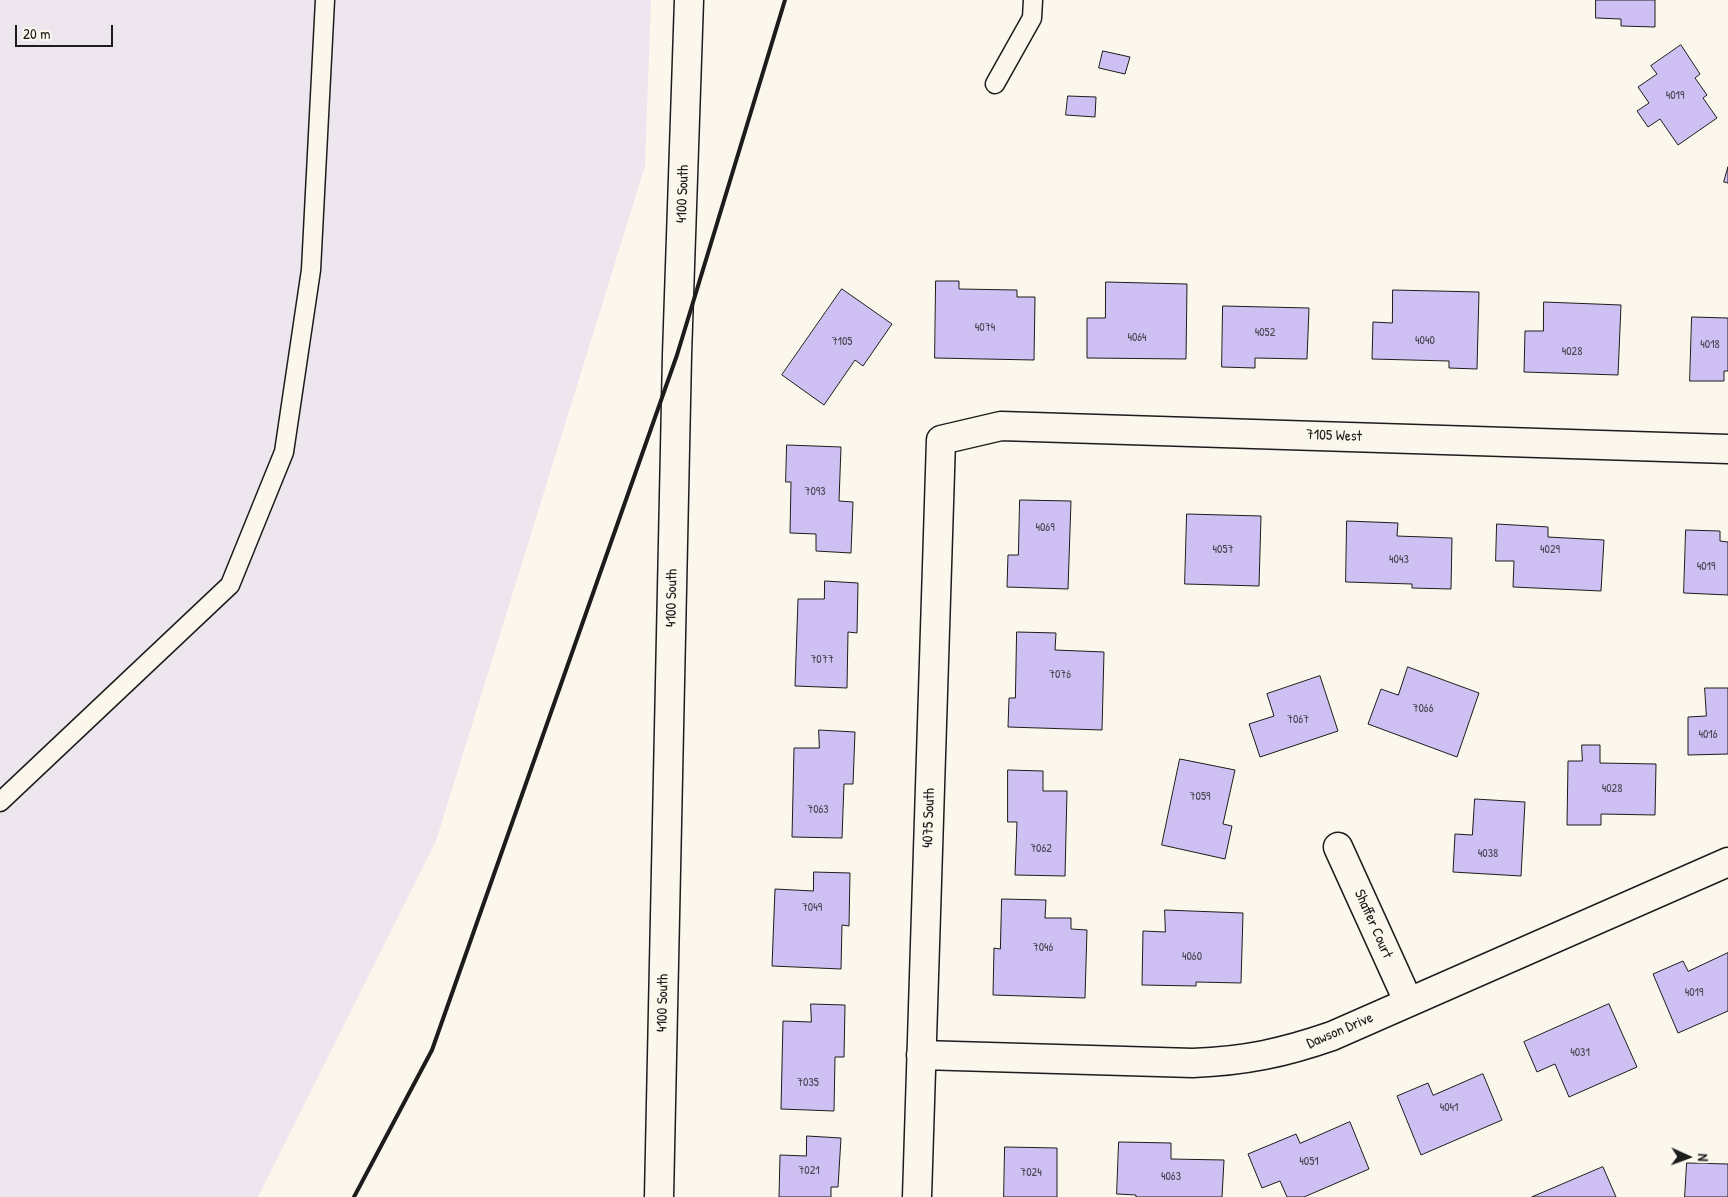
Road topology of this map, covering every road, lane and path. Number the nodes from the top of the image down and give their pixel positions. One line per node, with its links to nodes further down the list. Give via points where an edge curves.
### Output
1 (325, 0): 7 (lane, via 311,270 284,452 230,585)
2 (689, 0): 12 (street, 4100 South, via 677,375)
3 (1033, 0): 4 (lane, via 1032,18)
4 (995, 84)
5 (941, 440): 6 (street, 7105 West, via 1001,426); 11 (street, 4075 South)
6 (1728, 449)
7 (0, 802)
8 (1338, 847): 10 (street, Shaffer Court)
9 (1728, 862): 10 (street, Dawson Drive)
10 (1408, 1001): 11 (street, Dawson Drive, via 1299,1048 1229,1062)
11 (922, 1055): 13 (street, 4075 South)
12 (659, 1197)
13 (917, 1197)

